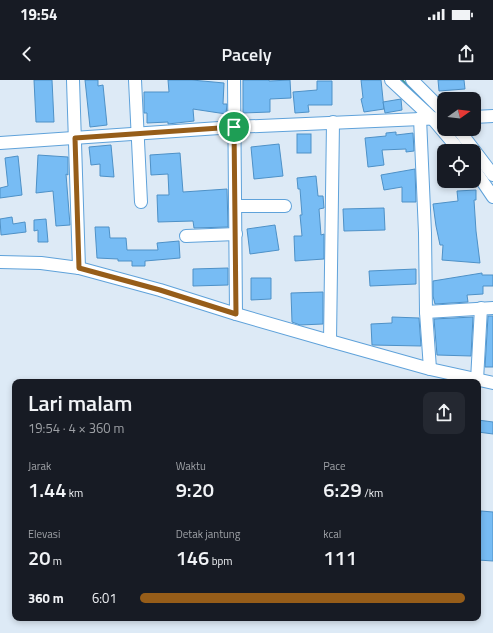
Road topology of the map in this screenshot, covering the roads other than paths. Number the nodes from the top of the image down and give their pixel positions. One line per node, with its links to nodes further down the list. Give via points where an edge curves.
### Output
1 (73, 80): 13 (street)
2 (135, 80): 11 (street)
3 (234, 80): 10 (street)
4 (391, 80): 7 (street)
5 (417, 82): 7 (street)
6 (493, 116): 8 (street)
7 (435, 117): 9 (street); 15 (street); 27 (street, via 425,233)
8 (481, 117)
9 (333, 122): 10 (street); 29 (street)
10 (234, 127): 11 (street); 20 (street)
11 (137, 133): 13 (street); 19 (street)
12 (463, 136): 16 (street)
13 (75, 138): 14 (street); 25 (street)
14 (0, 143)
15 (455, 144)
16 (493, 175)
17 (481, 179): 18 (street)
18 (493, 197)
19 (141, 202)
20 (235, 206): 21 (street); 22 (street)
21 (285, 206)
22 (236, 234): 23 (street); 28 (street)
23 (186, 236)
24 (0, 262): 25 (street, via 41,263)
25 (79, 268): 28 (street)
26 (487, 308): 27 (street); 33 (street)
27 (426, 312): 30 (street)
28 (236, 314): 29 (street)
29 (330, 341): 30 (street)
30 (430, 369): 31 (street)
31 (450, 378): 32 (street)
32 (464, 379)
33 (477, 379)
34 (481, 381): 35 (street)
35 (493, 383)

